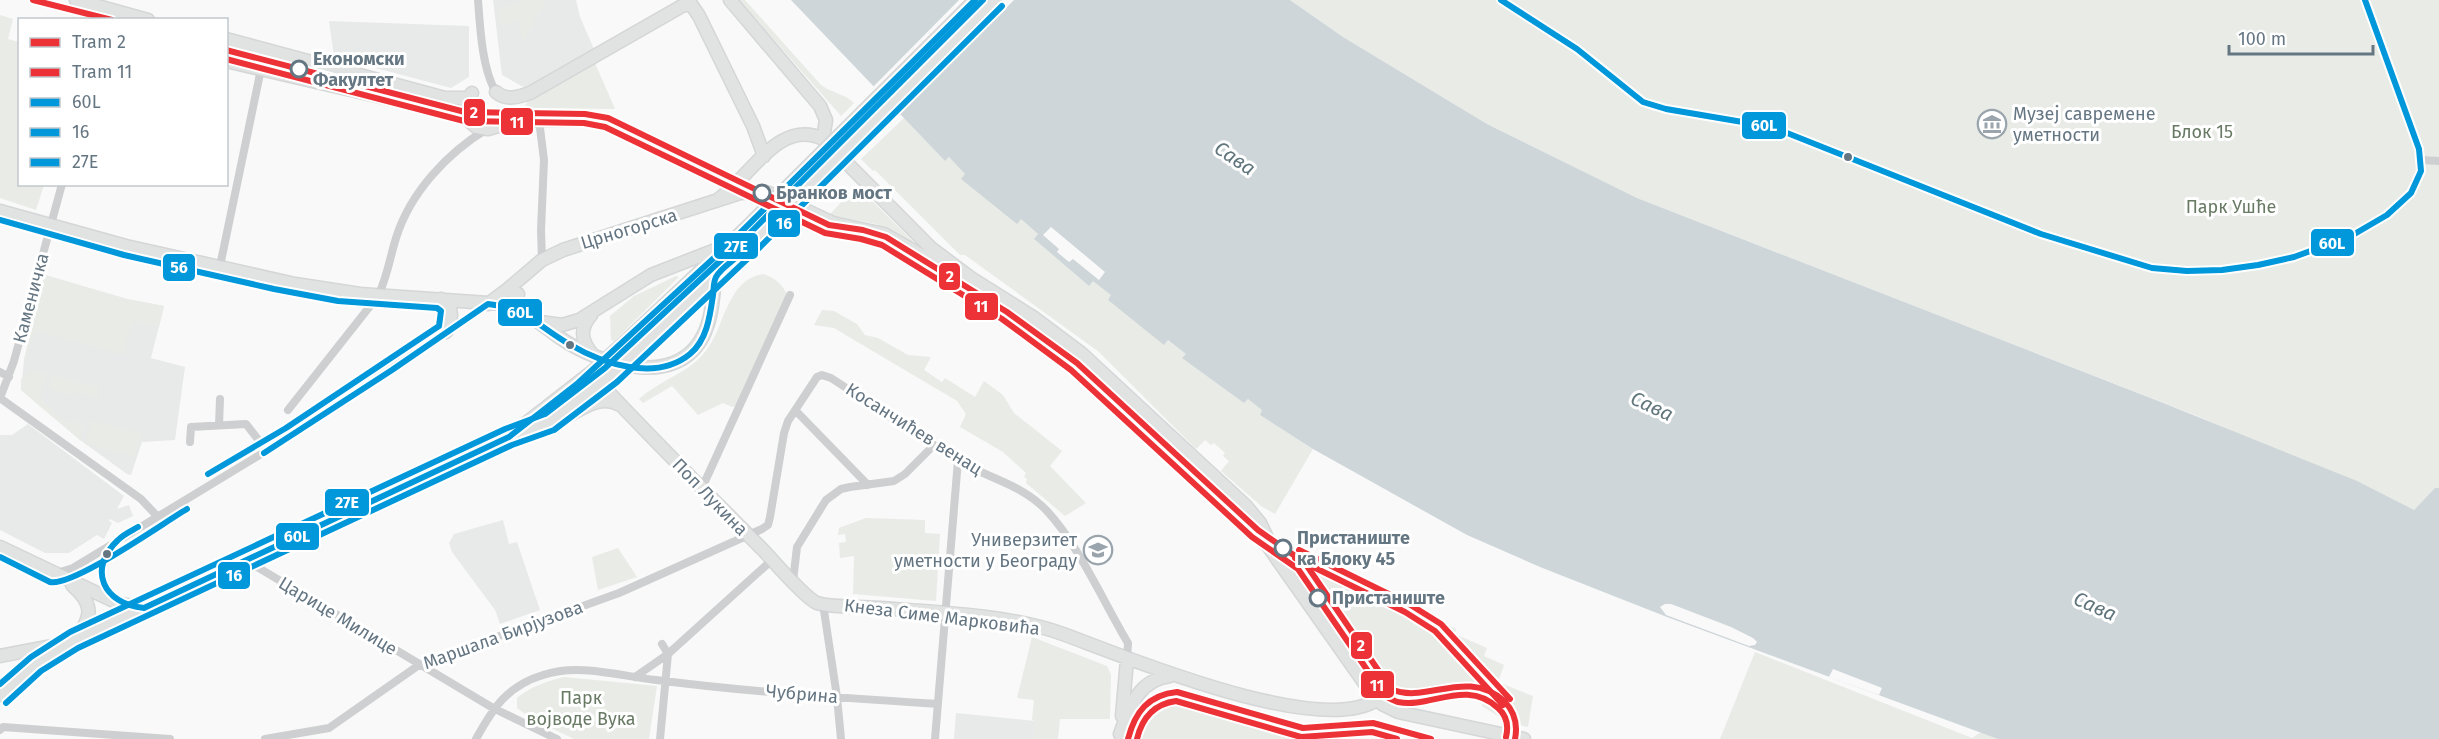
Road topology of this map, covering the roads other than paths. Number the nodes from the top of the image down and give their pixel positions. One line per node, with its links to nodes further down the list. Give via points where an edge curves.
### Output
1 (76, 0): 9 (main road)
2 (478, 0): 13 (street, via 489,74)
3 (730, 0): 17 (main road, via 820,106 826,120)
4 (975, 0): 27 (main road, bridge)
5 (996, 0): 32 (main road, bridge)
6 (1501, 0): 19 (street, via 1577,48 1643,102 1772,127 2041,234 2152,268 2222,270 2324,247 2371,225 2401,203 2418,182)
7 (2365, 0): 19 (street)
8 (690, 2): 13 (main road, via 530,93 517,97); 18 (main road, via 753,126)
9 (141, 18)
10 (228, 40): 14 (main road, via 446,98 470,96 465,107)
11 (228, 61): 12 (main road)
12 (261, 69): 14 (main road); 30 (street)
13 (498, 94)
14 (467, 119): 16 (main road, via 476,127)
15 (539, 120): 16 (main road); 21 (main road, via 600,120); 29 (street, via 544,160)
16 (492, 128): 34 (street, via 470,139 424,185 397,236)
17 (823, 139): 18 (main road, Црногорска, via 797,134); 28 (main road)
18 (764, 156): 21 (main road, Црногорска)
19 (2422, 160): 20 (street)
20 (2439, 161)
21 (738, 182): 23 (main road); 24 (main road, Црногорска)
22 (61, 186): 26 (street, Каменичка)
23 (766, 192): 24 (main road, Црногорска, via 740,193); 31 (main road, via 833,223 884,234)
24 (716, 201): 29 (main road, Црногорска)
25 (0, 211): 26 (main road)
26 (50, 227): 30 (main road); 43 (street, Каменичка)
27 (728, 245): 38 (main road, via 651,275); 52 (main road, bridge, via 592,371)
28 (931, 248): 31 (main road); 63 (main road, via 1081,353 1246,506 1260,523)
29 (542, 260): 36 (main road, Црногорска, via 521,279)
30 (220, 266): 34 (main road, via 296,284)
31 (944, 268): 63 (main road, via 975,296 1081,372)
32 (715, 278): 41 (main road, via 710,318 698,345 686,358 655,368); 44 (main road, bridge)
33 (790, 295): 58 (street)
34 (378, 296): 35 (main road); 48 (street)
35 (441, 299): 37 (main road); 40 (main road, via 452,313)
36 (512, 301): 37 (main road); 39 (main road)
37 (488, 304): 40 (street)
38 (594, 312): 39 (main road, via 562,325); 41 (main road, via 582,335)
39 (539, 322): 41 (main road)
40 (446, 332): 59 (street, via 291,436)
41 (593, 355)
42 (0, 372): 43 (street)
43 (9, 377): 45 (street, Каменичка)
44 (606, 380): 47 (main road, Поп Лукина); 50 (main road)
45 (0, 398): 59 (street, via 141,499)
46 (220, 399): 51 (street)
47 (621, 405): 50 (main road, via 601,400); 58 (main road, Поп Лукина)
48 (288, 410)
49 (795, 410): 55 (street, Косанчићев венац, via 817,376 827,376); 57 (street); 60 (street, Косанчићев венац, via 784,434 769,521)
50 (549, 422): 52 (main road)
51 (219, 425): 53 (street, via 191,427); 54 (street, via 246,424)
52 (509, 437): 65 (main road)
53 (190, 442)
54 (260, 442)
55 (934, 445): 56 (street, Косанчићев венац); 57 (street, via 899,478)
56 (958, 460): 71 (street); 76 (street, Косанчићев венац, via 1013,485 1060,526 1128,643)
57 (868, 485): 67 (street, via 841,489 826,500 797,547)
58 (702, 488): 60 (main road, Поп Лукина)
59 (157, 516): 61 (street)
60 (748, 536): 64 (main road, Поп Лукина); 77 (street, Маршала Бирјузова, via 619,593)
61 (116, 540): 66 (street); 68 (street, via 101,576)
62 (0, 547): 66 (main road)
63 (1274, 553): 83 (main road)
64 (772, 560): 67 (main road, Поп Лукина); 74 (street)
65 (247, 561): 70 (main road); 77 (street, Царице Милице)
66 (59, 576): 68 (main road); 72 (main road, via 82,595 88,608 86,624)
67 (793, 581): 69 (main road, Поп Лукина, via 814,602)
68 (120, 604): 70 (main road)
69 (823, 604): 71 (main road, Кнеза Симе Марковића); 82 (street)
70 (144, 608): 72 (main road)
71 (945, 613): 76 (main road, Кнеза Симе Марковића, via 1031,624); 84 (street)
72 (72, 642): 75 (main road); 81 (main road, via 36,664)
73 (662, 644): 74 (street)
74 (668, 654): 79 (street); 80 (street)
75 (0, 656)
76 (1126, 660): 78 (main road, Кнеза Симе Марковића); 87 (main road)
77 (418, 665): 85 (street, Царице Милице); 89 (street, Маршала Бирјузова, via 329,728)
78 (1172, 676): 83 (main road, Кнеза Симе Марковића, via 1290,710 1360,710); 87 (main road, via 1158,677 1137,693)
79 (635, 677): 80 (street, Чубрина); 85 (street, Чубрина, via 559,670 525,682)
80 (666, 681): 82 (street, Чубрина); 92 (street)
81 (0, 695)
82 (837, 697): 84 (street, Чубрина); 93 (street)
83 (1378, 699): 95 (main road, via 1398,712)
84 (938, 704): 94 (street)
85 (493, 708): 90 (street); 91 (street, Царице Милице)
86 (1, 728): 88 (street)
87 (1120, 737)
88 (170, 739)
89 (265, 739)
90 (476, 739)
91 (557, 739)
92 (660, 739)
93 (841, 739)
94 (935, 739)
95 (1524, 739)

